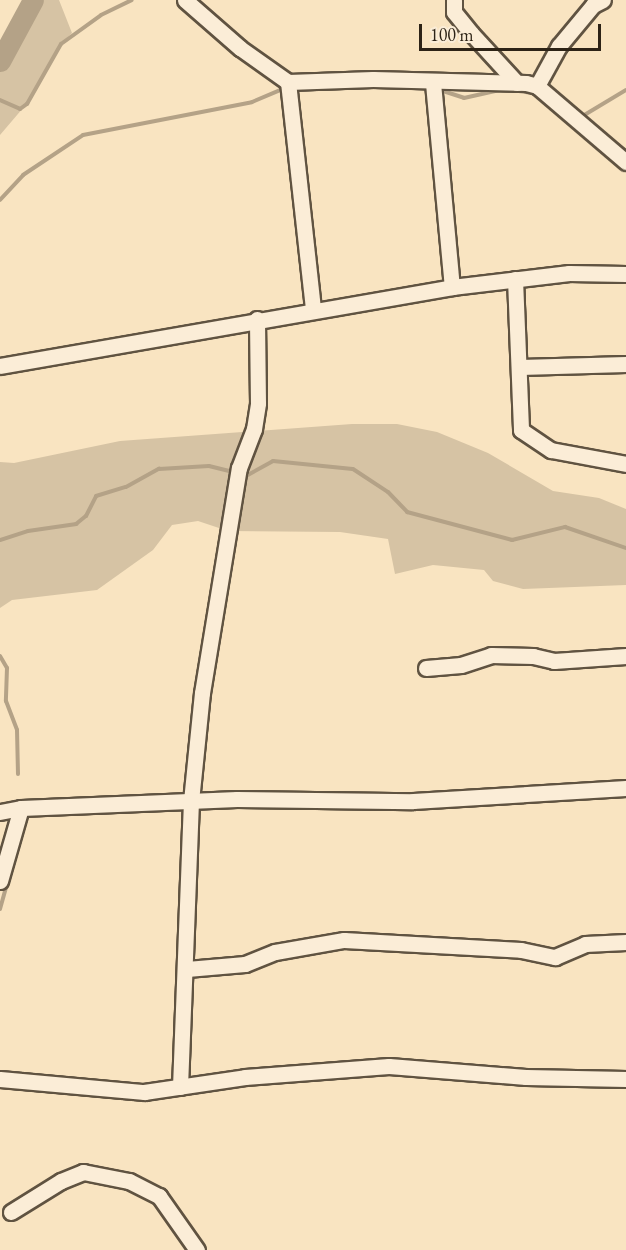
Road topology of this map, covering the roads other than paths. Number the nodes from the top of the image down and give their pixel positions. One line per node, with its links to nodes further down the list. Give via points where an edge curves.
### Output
1 (185, 0): 4 (street, via 240,48)
2 (454, 0): 5 (street, via 454,12)
3 (603, 0): 7 (street, via 593,5 560,46)
4 (288, 82): 6 (street, via 373,79); 12 (street)
5 (517, 82): 6 (street); 7 (street)
6 (433, 83): 11 (street)
7 (537, 86): 8 (street)
8 (626, 162)
9 (626, 274): 10 (street)
10 (515, 279): 11 (street); 16 (street)
11 (452, 287): 12 (street)
12 (313, 310): 13 (street)
13 (257, 319): 15 (street); 21 (street, via 258,403 254,429 239,472 202,693)
14 (626, 364): 16 (street)
15 (0, 366)
16 (519, 367): 17 (street, via 521,430 526,437 566,455)
17 (626, 464)
18 (626, 657): 19 (street, via 554,661 491,655 461,665)
19 (426, 668)
20 (626, 788): 21 (street, via 413,801)
21 (192, 801): 22 (street); 26 (street)
22 (21, 808): 23 (street); 24 (street)
23 (0, 812)
24 (0, 881)
25 (626, 942): 26 (street, via 585,944 555,957 521,950 344,940 275,952 245,964)
26 (187, 969): 29 (street)
27 (0, 1079): 29 (street, via 144,1092)
28 (626, 1079): 29 (street, via 526,1077 389,1066 245,1077)
29 (180, 1087)
30 (12, 1212): 31 (street, via 83,1172 129,1181 159,1196)
31 (197, 1250)

